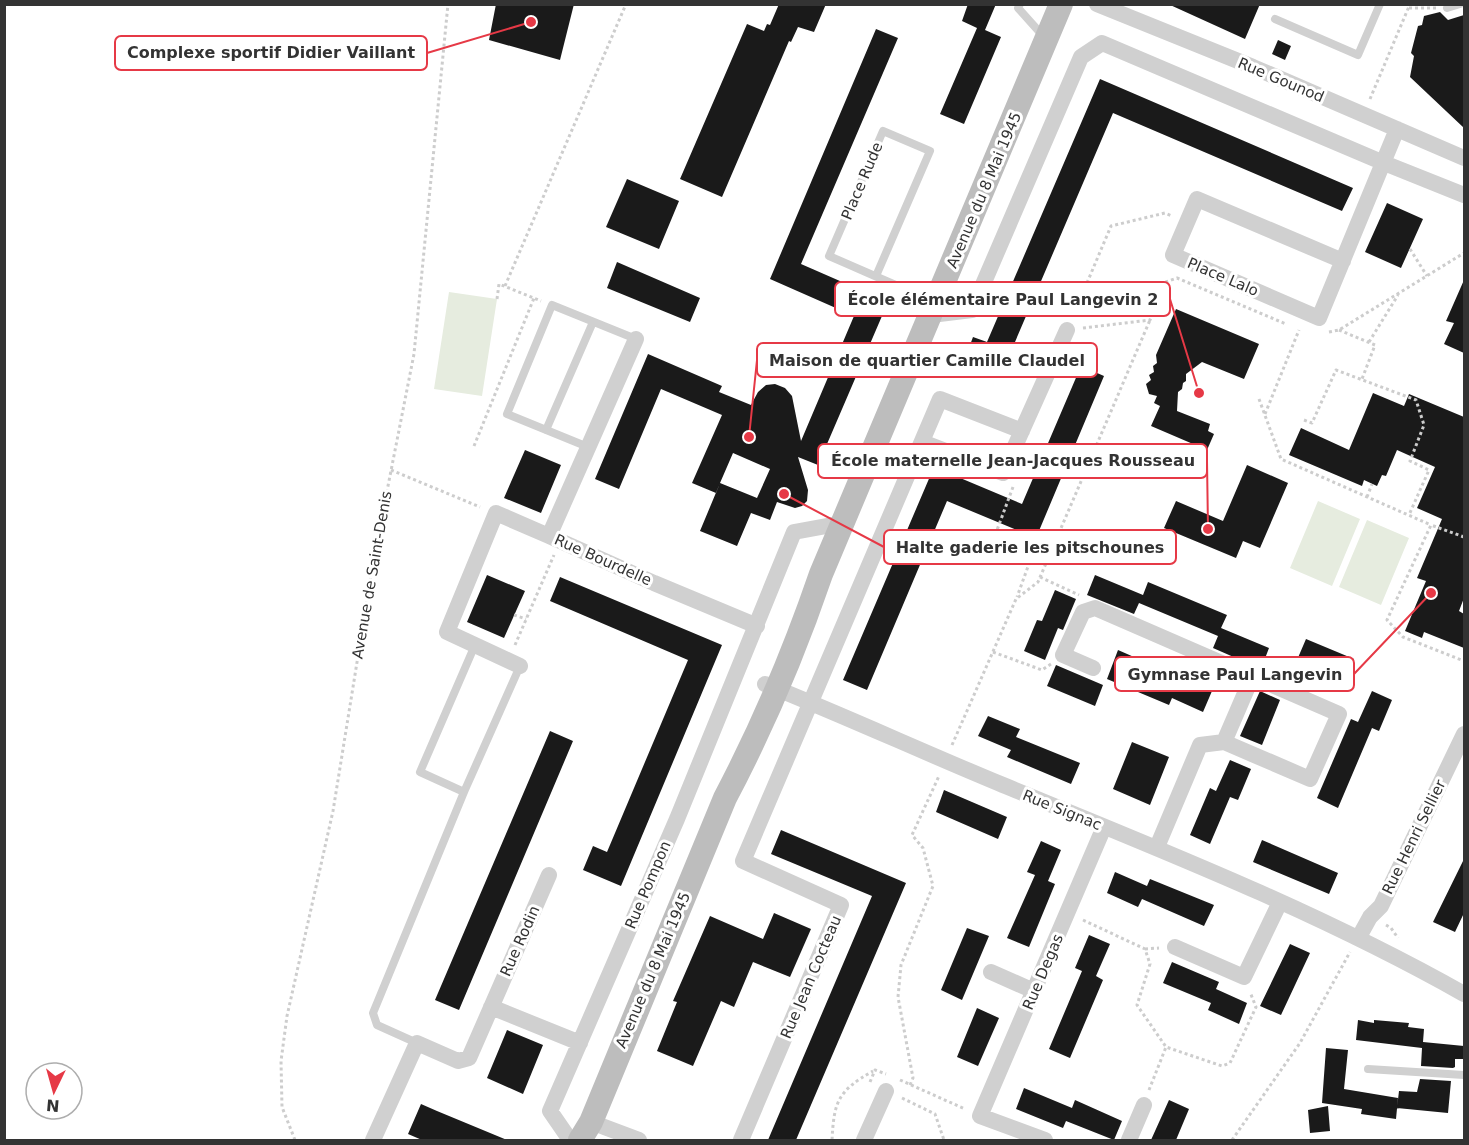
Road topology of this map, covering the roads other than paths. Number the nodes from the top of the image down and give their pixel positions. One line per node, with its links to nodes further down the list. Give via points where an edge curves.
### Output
1 (1020, 4): 8 (lane, via 1018,8)
2 (1061, 4): 8 (main road, Avenue du 8 Mai 1945)
3 (1097, 4): 9 (street, Rue Gounod)
4 (1380, 4): 7 (lane, via 1358,55)
5 (1460, 4): 6 (lane)
6 (1447, 8)
7 (1275, 19)
8 (1046, 40): 15 (main road, Avenue du 8 Mai 1945)
9 (1397, 129): 10 (street, Rue Gounod); 11 (street, Place Lalo)
10 (1464, 158)
11 (1384, 163): 12 (street); 13 (street, Place Lalo); 15 (street, via 1102,43 1081,57 972,310)
12 (1464, 195)
13 (1343, 261): 13 (street, Place Lalo, via 1319,318 1173,255 1197,199)
14 (876, 276): 14 (lane, Place Rude, via 930,151 883,131 829,256); 15 (lane, Place Rude)
15 (934, 308): 23 (main road, Avenue du 8 Mai 1945)
16 (593, 322): 18 (lane); 19 (lane); 19 (lane, via 552,304 507,414)
17 (1067, 330): 20 (street)
18 (636, 339): 22 (street, Rue Bourdelle)
19 (546, 430): 22 (lane)
20 (1022, 430): 21 (street, via 1003,473); 21 (street, via 940,399)
21 (922, 442): 31 (street)
22 (588, 447): 24 (street, Rue Bourdelle)
23 (843, 523): 25 (street, Rue Pompon, via 794,532); 30 (main road, Avenue du 8 Mai 1945, via 822,573 792,619)
24 (554, 539): 25 (street, Rue Bourdelle); 26 (street, via 496,513 447,632)
25 (757, 626): 46 (street, Rue Pompon)
26 (475, 645): 27 (street); 34 (lane, via 420,772)
27 (514, 663): 34 (lane)
28 (1093, 668): 29 (street, via 1063,655 1083,612 1089,609)
29 (1252, 677): 33 (street); 33 (street, via 1339,714 1310,779)
30 (771, 686): 31 (street, Rue Signac); 51 (main road, Avenue du 8 Mai 1945, via 750,752 725,798)
31 (811, 703): 35 (street, Rue Signac); 55 (street, Rue Jean Cocteau, via 743,861 841,905)
32 (1464, 734): 39 (street, Rue Henri Sellier, via 1381,906)
33 (1224, 742): 36 (street, via 1200,745)
34 (464, 792): 45 (lane, via 373,1012 377,1025)
35 (1104, 827): 36 (street, Rue Signac); 42 (street, Rue Degas)
36 (1157, 847): 38 (street, Rue Signac)
37 (549, 875): 44 (street, Rue Rodin)
38 (1280, 902): 39 (street, Rue Signac); 40 (street, via 1244,977)
39 (1359, 937): 43 (street, Rue Signac)
40 (1175, 947)
41 (991, 972): 42 (street)
42 (1034, 991): 57 (street, Rue Degas, via 980,1116)
43 (1464, 994)
44 (491, 1007): 45 (street, Rue Rodin, via 469,1058 458,1061); 46 (street)
45 (417, 1043): 52 (street)
46 (580, 1043): 53 (street, Rue Pompon, via 550,1111)
47 (1368, 1069): 48 (lane)
48 (1464, 1075)
49 (886, 1091): 56 (street)
50 (1144, 1105): 58 (street)
51 (585, 1131): 54 (street)
52 (373, 1140)
53 (570, 1140)
54 (639, 1140)
55 (741, 1140)
56 (864, 1140)
57 (1045, 1140)
58 (1129, 1140)

